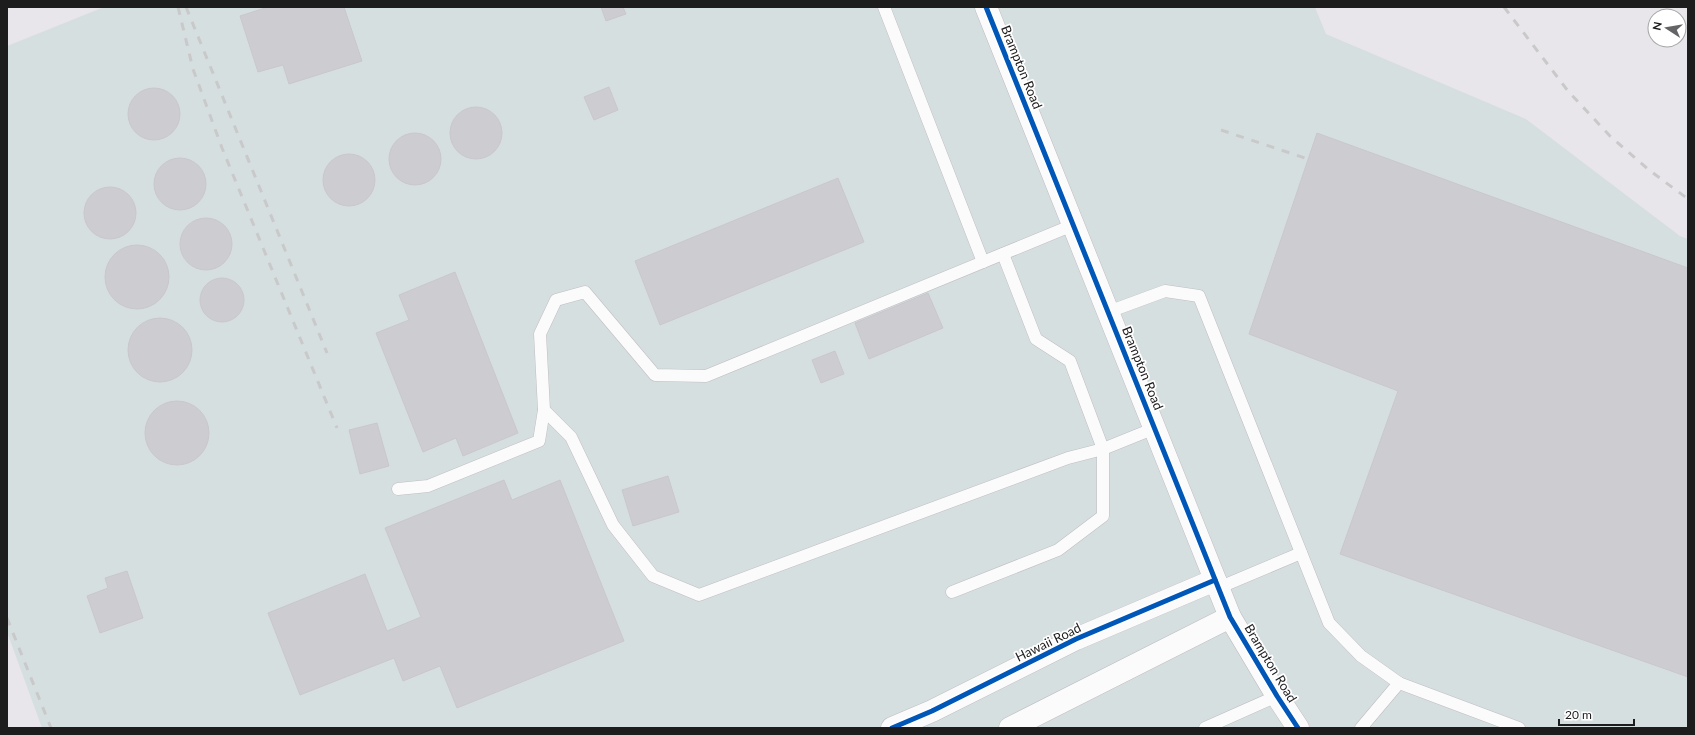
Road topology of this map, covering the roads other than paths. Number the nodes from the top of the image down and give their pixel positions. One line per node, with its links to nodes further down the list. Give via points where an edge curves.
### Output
1 (884, 7): 5 (lane)
2 (986, 7): 3 (street, Brampton Road)
3 (1073, 225): 4 (lane); 6 (street, Brampton Road)
4 (1003, 254): 5 (lane); 9 (lane, via 1036,339 1070,361)
5 (983, 262): 7 (lane, via 706,376 655,375 585,292 556,300 540,334)
6 (1108, 312): 8 (street, Brampton Road); 11 (lane, via 1165,291 1199,296)
7 (544, 410): 9 (lane, via 571,437 613,525 653,576 699,595 1068,458); 10 (lane, via 540,441 428,486)
8 (1155, 428): 9 (lane); 12 (street, Brampton Road)
9 (1103, 449): 13 (lane, via 1103,516 1058,550)
10 (398, 489)
11 (1301, 553): 12 (lane); 15 (lane, via 1329,623 1361,656)
12 (1217, 584): 14 (street, Brampton Road); 17 (street, Hawaii Road, via 1076,639 932,712)
13 (952, 592)
14 (1230, 617): 16 (street, Brampton Road); 18 (street)
15 (1399, 683): 21 (lane); 22 (lane)
16 (1277, 696): 19 (lane); 20 (street, Brampton Road)
17 (892, 728)
18 (1010, 728)
19 (1205, 728)
20 (1298, 728)
21 (1361, 728)
22 (1519, 728)

